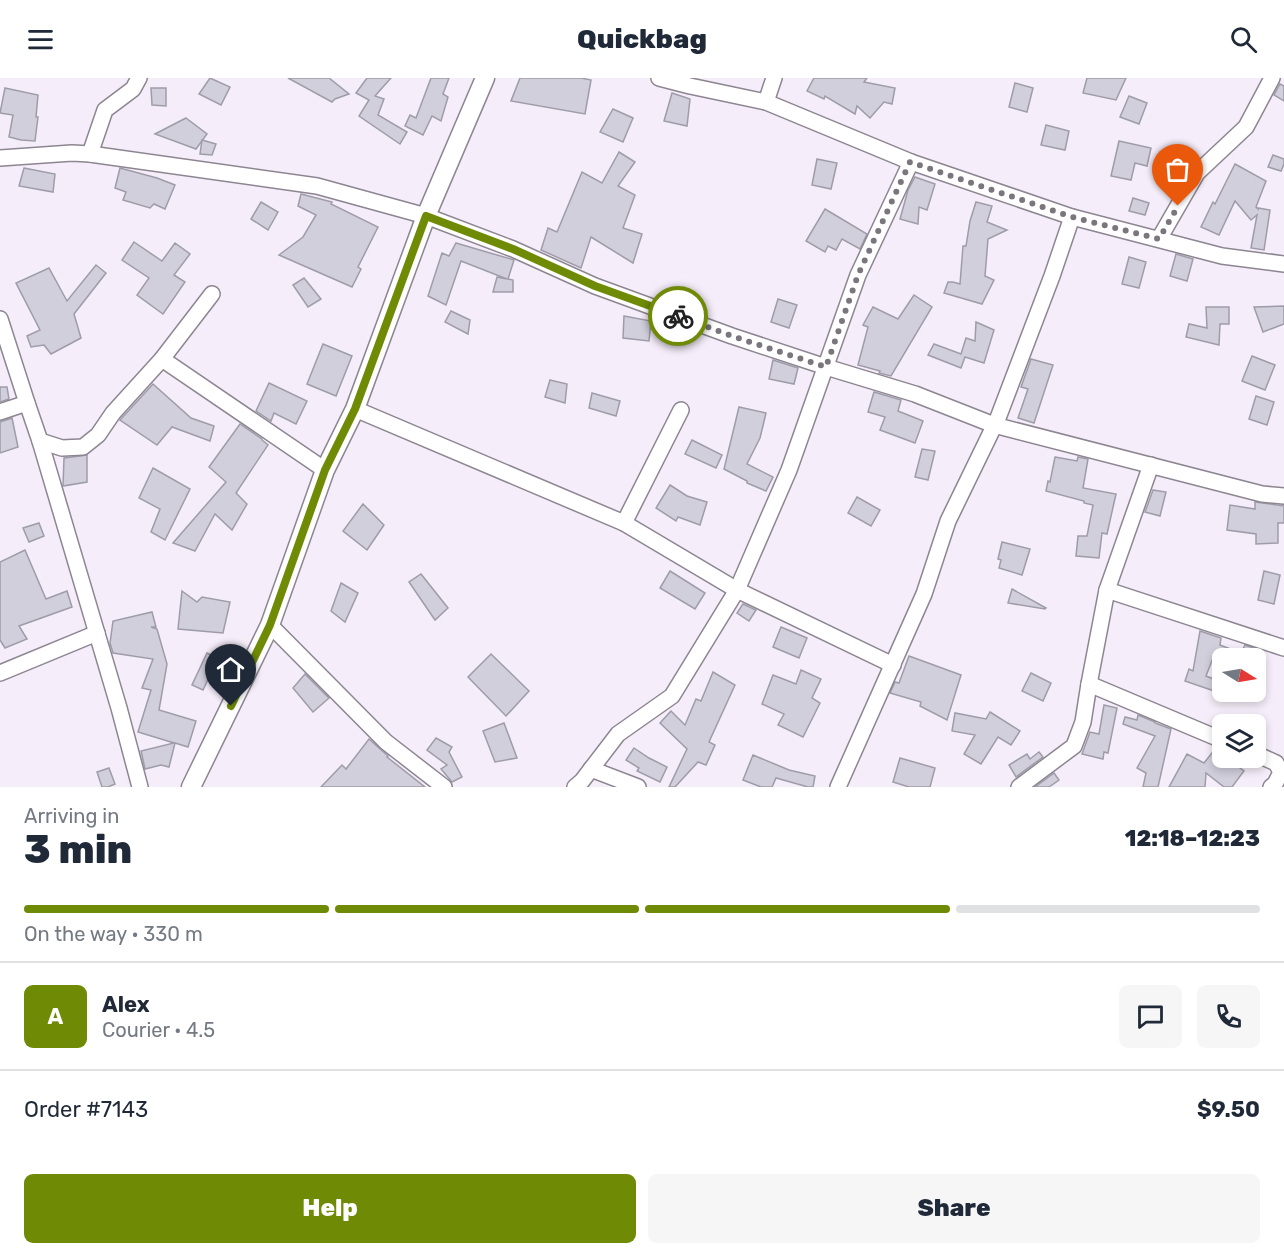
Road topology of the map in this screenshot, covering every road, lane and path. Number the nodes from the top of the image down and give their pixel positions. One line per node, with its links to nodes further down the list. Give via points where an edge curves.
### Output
1 (139, 78): 7 (street, via 133,88 105,110)
2 (485, 78): 10 (street)
3 (659, 78): 6 (street)
4 (774, 78): 6 (street)
5 (1272, 78): 12 (street, via 1246,127 1197,173)
6 (766, 102): 9 (street)
7 (90, 154): 8 (street); 10 (street, via 317,186)
8 (0, 158)
9 (910, 162): 11 (street); 17 (street, via 858,275)
10 (426, 216): 17 (street, via 595,286); 19 (street)
11 (1072, 217): 12 (street); 22 (street)
12 (1159, 239): 13 (street, via 1222,256)
13 (1284, 264)
14 (213, 294): 16 (street)
15 (0, 319): 18 (street)
16 (162, 358): 23 (street, via 84,447 62,448); 25 (street)
17 (826, 367): 22 (street, via 915,393); 29 (street, via 789,470)
18 (27, 403): 21 (street); 23 (street)
19 (355, 409): 25 (street); 27 (street)
20 (681, 410): 27 (street)
21 (0, 412)
22 (994, 425): 24 (street); 33 (street, via 948,521 924,594)
23 (40, 441): 31 (street)
24 (1151, 465): 26 (street, via 1262,494); 28 (street)
25 (325, 470): 30 (street)
26 (1284, 496)
27 (624, 524): 29 (street)
28 (1107, 590): 32 (street); 35 (street)
29 (737, 591): 33 (street); 38 (street, via 672,696 618,734)
30 (270, 625): 40 (street); 41 (street, via 386,742)
31 (97, 633): 34 (street); 39 (street)
32 (1284, 648)
33 (893, 665): 44 (street)
34 (0, 673)
35 (1089, 684): 36 (street); 45 (street, via 1083,722 1074,746)
36 (1212, 736)
37 (1266, 758): 46 (street, via 1276,763 1281,772)
38 (591, 769): 42 (street); 43 (street)
39 (140, 787)
40 (191, 787)
41 (444, 787)
42 (575, 787)
43 (638, 787)
44 (838, 787)
45 (1019, 787)
46 (1271, 787)

